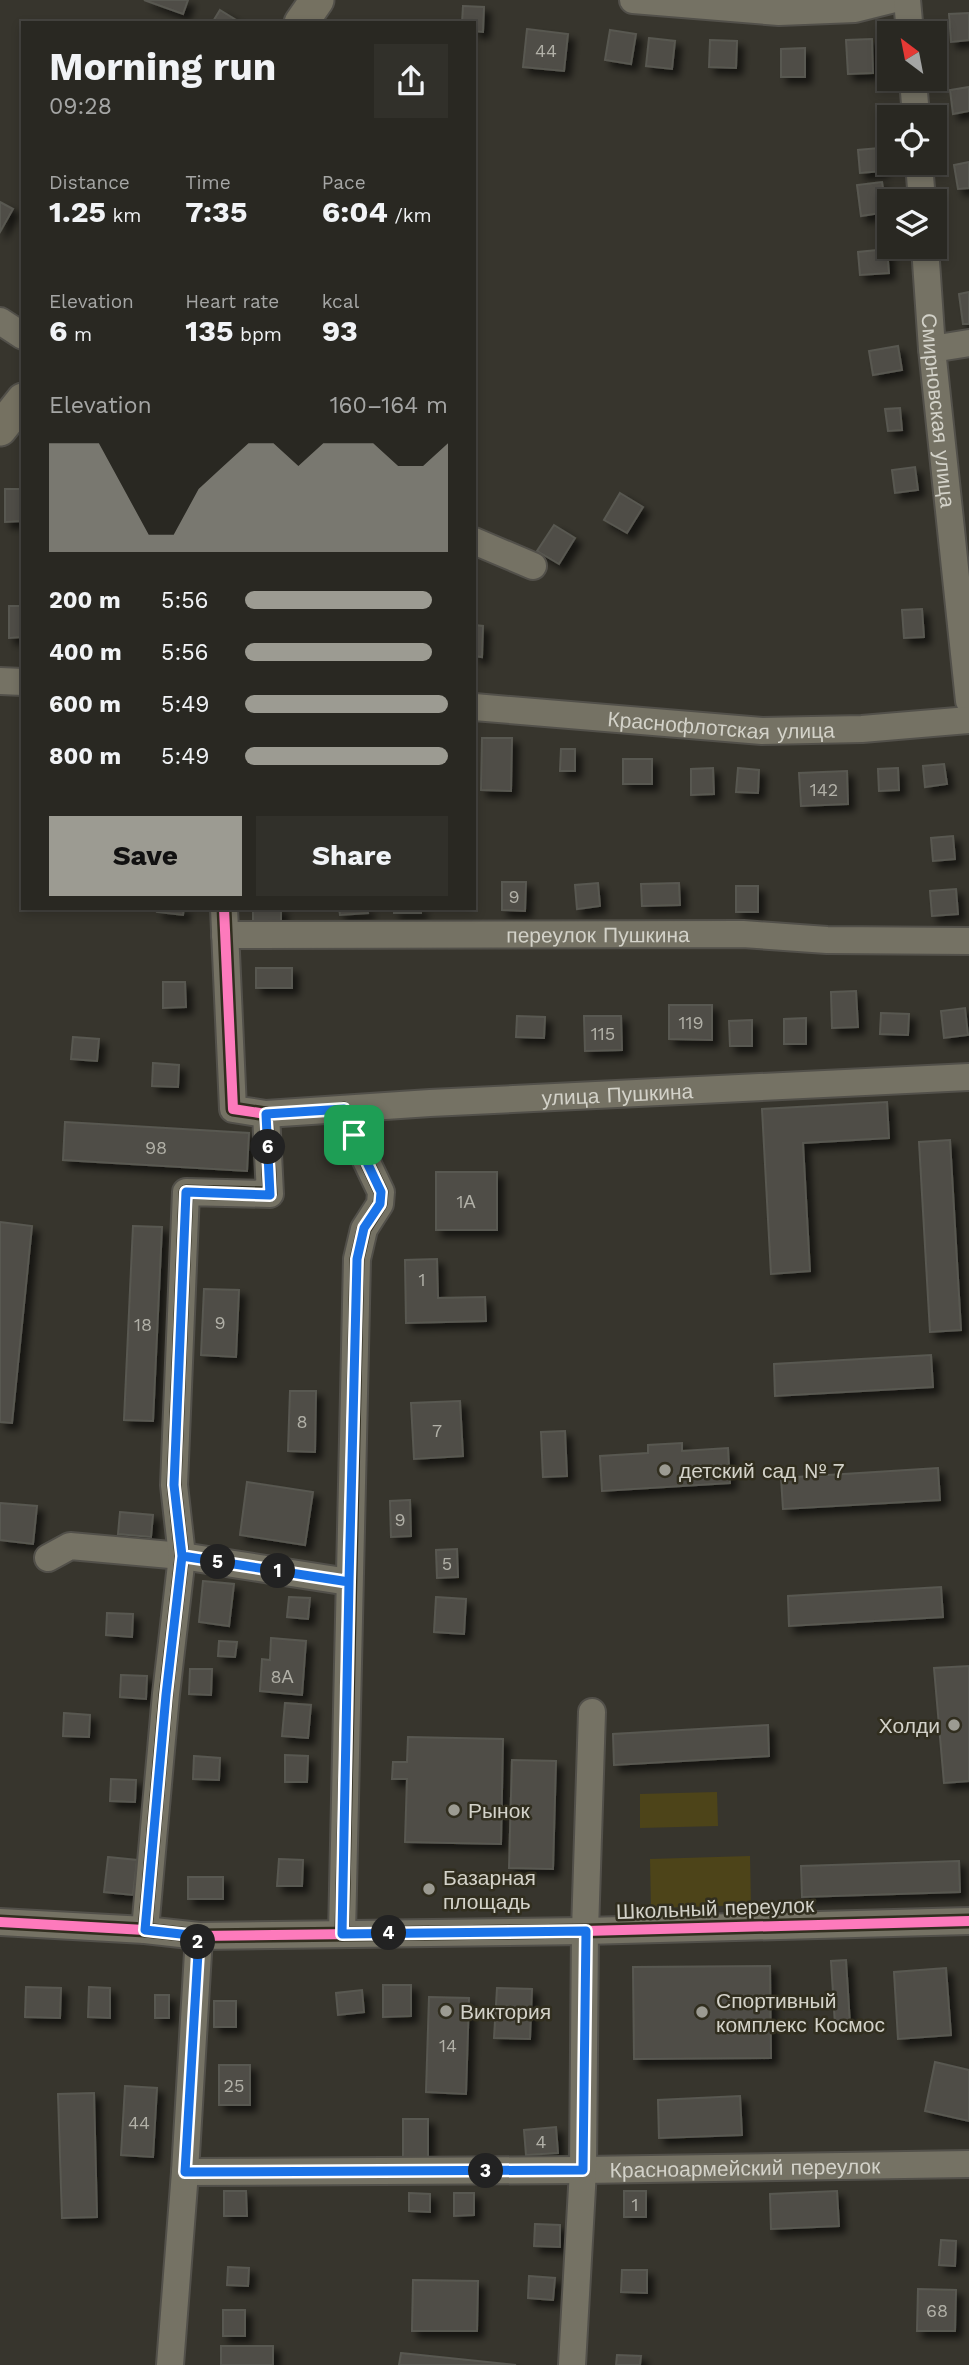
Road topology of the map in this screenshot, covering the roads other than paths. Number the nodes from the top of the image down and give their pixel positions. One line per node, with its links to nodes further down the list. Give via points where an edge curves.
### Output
1 (317, 0): 5 (main road)
2 (633, 0): 3 (street, via 779,12 855,9)
3 (891, 0)
4 (907, 0): 6 (street)
5 (302, 21)
6 (909, 21)
7 (926, 259): 11 (street, Смирновская улица)
8 (0, 321): 9 (street)
9 (21, 335)
10 (969, 343): 11 (street)
11 (932, 349): 18 (street, Смирновская улица)
12 (21, 403): 13 (main road)
13 (0, 429)
14 (476, 542): 15 (street)
15 (533, 566)
16 (0, 681): 17 (street)
17 (21, 682)
18 (969, 701)
19 (476, 707): 20 (street, Краснофлотская улица, via 762,731)
20 (969, 720)
21 (224, 910): 22 (street)
22 (225, 935): 23 (street, переулок Пушкина, via 743,933 827,940); 26 (street, улица Пушкина, via 233,1108)
23 (969, 941)
24 (969, 1077): 25 (street, улица Пушкина)
25 (344, 1109): 26 (street, улица Пушкина); 29 (street, via 381,1192 380,1204 364,1228 357,1259)
26 (266, 1114): 27 (street, via 270,1195 186,1192 174,1485)
27 (182, 1556): 28 (street, via 70,1546); 29 (street); 33 (street)
28 (48, 1558)
29 (349, 1582): 35 (street)
30 (592, 1712): 34 (street)
31 (969, 1921): 34 (street, Школьный переулок)
32 (0, 1922): 33 (street, Школьный переулок)
33 (145, 1930): 36 (street, Школьный переулок)
34 (586, 1931): 35 (street, Школьный переулок); 38 (street)
35 (342, 1934): 36 (street, Школьный переулок)
36 (199, 1936): 39 (street)
37 (969, 2164): 38 (street, Красноармейский переулок)
38 (583, 2170): 39 (street, Красноармейский переулок); 41 (street)
39 (185, 2172): 40 (street)
40 (170, 2365)
41 (572, 2365)

